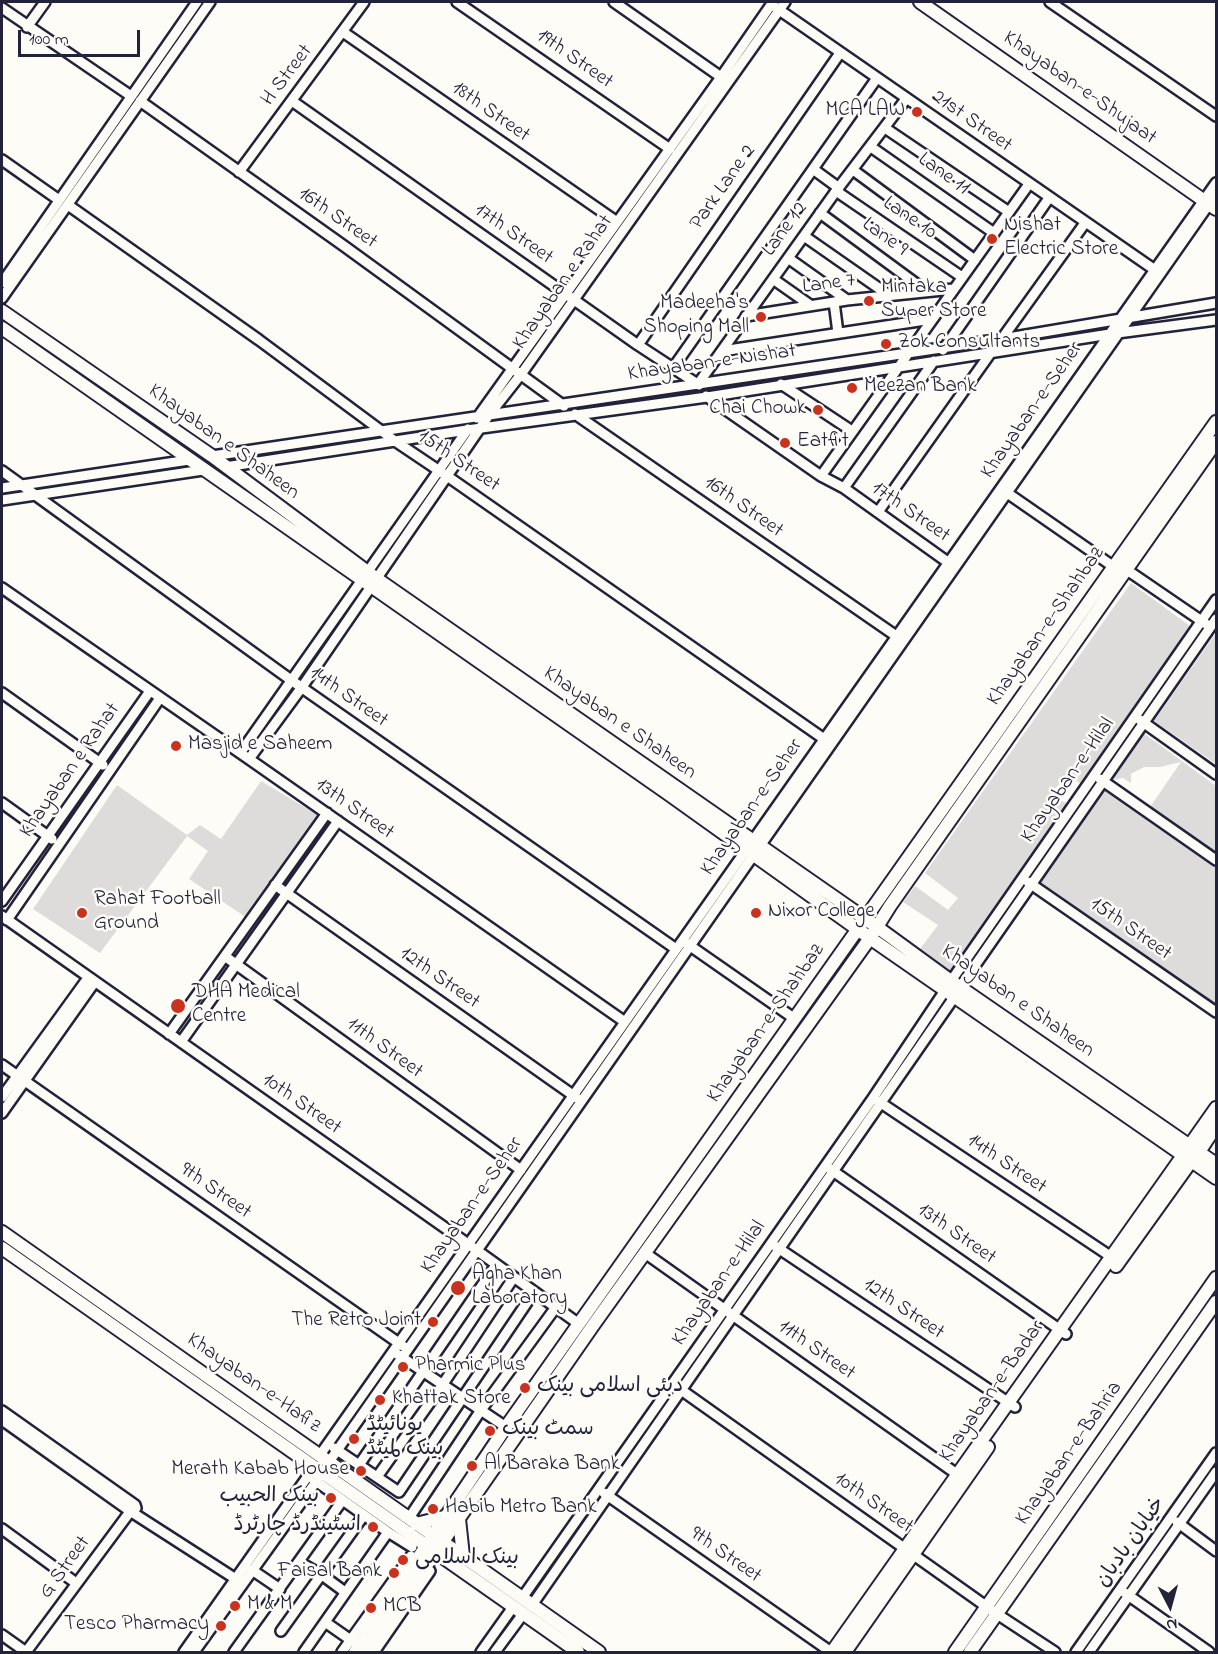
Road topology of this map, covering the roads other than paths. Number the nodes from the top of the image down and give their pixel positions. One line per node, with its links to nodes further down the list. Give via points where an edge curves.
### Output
1 (45, 2): 12 (street)
2 (197, 2): 14 (street)
3 (210, 2): 14 (street)
4 (364, 2): 13 (street, H Street)
5 (457, 2): 25 (street, 19th Street)
6 (614, 2): 16 (street)
7 (920, 2): 36 (main road, Khayaban-e-Shujaat)
8 (933, 2): 36 (main road, Khayaban-e-Shujaat)
9 (1050, 2): 21 (street)
10 (775, 4): 15 (street, 21st Street); 16 (street, Khayaban e Rahat); 53 (street, Khayaban e Rahat)
11 (2, 8): 12 (street, 16th Street)
12 (27, 27): 18 (street, 16th Street)
13 (343, 32): 20 (street, H Street); 40 (street, 18th Street)
14 (174, 43): 18 (street)
15 (840, 53): 17 (street, 21st Street); 68 (street, Park Lane 2)
16 (721, 77): 25 (street, Khayaban e Rahat)
17 (877, 78): 19 (street, 21st Street); 28 (street)
18 (135, 99): 23 (street); 26 (street); 30 (street, 16th Street)
19 (906, 99): 22 (street, Lane 12); 32 (street, 21st Street)
20 (292, 101): 30 (street, H Street); 53 (street, 17th Street)
21 (1216, 116)
22 (885, 128): 24 (street, Lane 12); 38 (street)
23 (97, 145): 26 (street); 35 (street)
24 (871, 147): 29 (street, Lane 12); 42 (street, Lane 11)
25 (670, 148): 40 (street, Khayaban e Rahat)
26 (105, 151): 37 (street)
27 (2, 159): 35 (street)
28 (813, 169): 33 (street, Lane 10); 75 (street)
29 (853, 170): 33 (street, Lane 12); 45 (street)
30 (239, 172): 76 (street, 16th Street)
31 (1216, 183): 36 (street, Khayaban-e-Seher)
32 (1029, 184): 34 (street, 21st Street); 38 (street)
33 (838, 189): 39 (street, Lane 12); 47 (street, Lane 10)
34 (1049, 198): 41 (street, 21st Street); 69 (street)
35 (58, 200): 49 (street)
36 (1212, 200): 46 (street, Khayaban-e-Seher); 61 (street, Khayaban-e-Seher)
37 (68, 206): 54 (street); 87 (street, 15th Street)
38 (1009, 212): 42 (street)
39 (820, 213): 43 (street, Lane 12); 51 (street, Lane 9)
40 (617, 222): 53 (street, Khayaban e Rahat)
41 (1084, 223): 46 (street, 21st Street); 67 (street)
42 (994, 233): 45 (street)
43 (804, 236): 44 (street, Lane 12); 52 (street)
44 (788, 258): 48 (street, Lane 12); 55 (street)
45 (975, 260): 47 (street)
46 (1155, 270): 61 (street, Khayaban-e-Seher)
47 (962, 277): 50 (street)
48 (773, 279): 58 (street); 60 (street, Lane 12)
49 (2, 283)
50 (953, 290): 51 (street, Lane 7); 62 (street)
51 (926, 291): 52 (street, Lane 7)
52 (890, 296): 55 (street, Lane 7)
53 (570, 297): 68 (street, 17th Street); 76 (street, Khayaban e Rahat)
54 (2, 298)
55 (847, 300): 56 (street, Lane 7)
56 (834, 302): 58 (street, Lane 7); 65 (street)
57 (1216, 303): 61 (street, Khayaban-e-Nishat)
58 (810, 305): 60 (street, Lane 7)
59 (2, 311): 91 (main road, Khayaban e Shaheen)
60 (746, 316): 70 (street, Lane 12)
61 (1126, 317): 66 (street, Khayaban-e-Seher); 67 (street, Khayaban-e-Nishat)
62 (932, 319): 65 (street); 71 (street)
63 (1216, 320): 66 (street, Khayaban-e-Nishat)
64 (2, 328): 92 (main road, Khayaban e Shaheen)
65 (838, 333): 70 (street)
66 (1115, 334): 72 (street, Khayaban-e-Nishat); 101 (street, Khayaban-e-Seher)
67 (1002, 339): 69 (street, Khayaban-e-Nishat); 72 (street)
68 (638, 345): 75 (street, 17th Street)
69 (945, 347): 71 (street, Khayaban-e-Nishat); 73 (street)
70 (722, 351): 77 (street, Lane 12)
71 (909, 352): 74 (street); 77 (street, Khayaban-e-Nishat)
72 (990, 353): 73 (street, Khayaban-e-Nishat); 104 (street)
73 (933, 362): 74 (street, Khayaban-e-Nishat); 100 (street)
74 (898, 367): 78 (street, Khayaban-e-Nishat); 88 (street)
75 (673, 368): 77 (street, 17th Street)
76 (518, 371): 80 (street, 16th Street); 81 (street, Khayaban e Rahat); 83 (street, Khayaban e Rahat)
77 (698, 384): 79 (street, 17th Street); 80 (street, Khayaban-e-Nishat)
78 (781, 384): 79 (street, Khayaban-e-Nishat); 88 (street)
79 (707, 397): 82 (street, Khayaban-e-Nishat); 97 (street, 17th Street)
80 (562, 404): 81 (street, Khayaban-e-Nishat); 82 (street, 16th Street)
81 (489, 415): 83 (street, Khayaban-e-Nishat); 85 (street, Khayaban e Rahat)
82 (576, 415): 85 (street, Khayaban-e-Nishat); 113 (street, 16th Street)
83 (478, 417): 86 (street, Khayaban e Rahat); 87 (street, Khayaban-e-Nishat)
84 (1216, 422): 106 (main road, Khayaban-e-Shahbaz)
85 (480, 428): 86 (street, Khayaban-e-Nishat); 96 (street, Khayaban e Rahat)
86 (468, 430): 89 (street, Khayaban-e-Nishat); 96 (street, Khayaban e Rahat)
87 (383, 431): 89 (street, 15th Street); 91 (street, Khayaban-e-Nishat)
88 (852, 431): 97 (street)
89 (395, 441): 93 (street, Khayaban-e-Nishat); 96 (street, 15th Street)
90 (1216, 442): 107 (main road, Khayaban-e-Shahbaz)
91 (212, 456): 93 (main road, Khayaban e Shaheen)
92 (189, 460): 94 (main road, Khayaban e Shaheen); 98 (street)
93 (223, 467): 108 (main road, Khayaban e Shaheen)
94 (203, 470): 102 (street); 108 (main road, Khayaban e Shaheen)
95 (2, 471): 98 (street, 14th Street)
96 (443, 473): 108 (street, Khayaban e Rahat); 121 (street, 15th Street)
97 (821, 476): 100 (street, 17th Street)
98 (22, 485): 99 (street); 102 (street, 14th Street)
99 (2, 488)
100 (844, 488): 104 (street, 17th Street)
101 (1004, 491): 105 (street, Khayaban-e-Seher); 106 (street); 113 (street, Khayaban-e-Seher)
102 (35, 495): 103 (street); 114 (street, 14th Street)
103 (2, 500)
104 (878, 512): 105 (street, 17th Street)
105 (949, 563): 113 (street, Khayaban-e-Seher)
106 (1114, 567): 140 (main road, Khayaban-e-Shahbaz)
107 (1127, 570): 111 (street); 141 (main road, Khayaban-e-Shahbaz)
108 (370, 579): 114 (street); 115 (street); 133 (main road, Khayaban e Shaheen)
109 (2, 588): 116 (street, 13th Street)
110 (1216, 600): 111 (street, Khayaban-e-Hilal)
111 (1202, 621): 112 (street); 119 (street, Khayaban-e-Hilal)
112 (1214, 623): 120 (street)
113 (900, 639): 121 (street, Khayaban-e-Seher)
114 (291, 680): 115 (street, 14th Street); 122 (street)
115 (302, 687): 123 (street); 143 (street, 14th Street)
116 (150, 691): 118 (street, 13th Street); 124 (street, Khayaban e Rahat)
117 (2, 693): 124 (street)
118 (160, 698): 122 (street, 13th Street); 125 (street)
119 (1136, 717): 120 (street); 127 (street, Khayaban-e-Hilal)
120 (1144, 723): 126 (street); 127 (street)
121 (828, 741): 133 (street, Khayaban-e-Seher)
122 (241, 752): 123 (street, 13th Street)
123 (249, 759): 129 (street, 13th Street)
124 (100, 763): 125 (street); 131 (street, Khayaban e Rahat)
125 (110, 770): 132 (street)
126 (1216, 774)
127 (1099, 778): 134 (street); 135 (street, Khayaban-e-Hilal)
128 (2, 803): 131 (street)
129 (327, 813): 130 (street, 13th Street); 136 (street)
130 (338, 821): 137 (street); 150 (street, 13th Street)
131 (48, 836): 132 (street); 138 (street, Khayaban e Rahat)
132 (59, 844): 139 (street)
133 (754, 848): 140 (main road, Khayaban e Shaheen); 142 (street, Khayaban-e-Seher)
134 (1216, 860)
135 (1027, 881): 147 (street, Khayaban-e-Hilal); 148 (street, 15th Street)
136 (275, 885): 137 (street, 12th Street); 144 (street)
137 (287, 893): 145 (street); 155 (street, 12th Street)
138 (2, 901)
139 (4, 918): 146 (street, 10th Street)
140 (862, 924): 141 (main road, Khayaban e Shaheen); 149 (main road, Khayaban-e-Shahbaz)
141 (874, 932): 147 (main road, Khayaban e Shaheen); 172 (main road, Khayaban-e-Shahbaz)
142 (687, 943): 143 (street, Khayaban-e-Seher); 149 (street); 158 (street, Khayaban-e-Seher)
143 (676, 949): 150 (street, Khayaban-e-Seher)
144 (226, 957): 145 (street, 11th Street); 151 (street)
145 (237, 965): 152 (street); 165 (street, 11th Street)
146 (91, 980): 151 (street, 10th Street); 154 (street)
147 (953, 988): 157 (street, Khayaban-e-Hilal); 162 (main road, Khayaban e Shaheen)
148 (1216, 1012)
149 (795, 1019): 182 (main road, Khayaban-e-Shahbaz)
150 (625, 1022): 155 (street, Khayaban-e-Seher)
151 (169, 1034): 152 (street, 10th Street)
152 (181, 1042): 168 (street, 10th Street)
153 (2, 1065): 154 (street, 9th Street)
154 (21, 1078): 156 (street); 160 (street); 185 (street, 9th Street)
155 (573, 1096): 158 (street, 12th Street); 165 (street, Khayaban-e-Seher)
156 (2, 1097)
157 (877, 1100): 164 (street, Khayaban-e-Hilal); 173 (street, 14th Street)
158 (581, 1101): 171 (street, Khayaban-e-Seher)
159 (1216, 1108): 162 (main road, Khayaban-e-Badar)
160 (2, 1113)
161 (1216, 1126): 162 (main road, Khayaban-e-Badar)
162 (1191, 1153): 163 (main road, Khayaban e Shaheen); 166 (main road, Khayaban e Shaheen); 173 (main road, Khayaban-e-Badar)
163 (1216, 1164)
164 (829, 1168): 169 (street, Khayaban-e-Hilal); 183 (street, 13th Street)
165 (521, 1170): 168 (street, Khayaban-e-Seher)
166 (1216, 1178)
167 (2, 1232): 181 (main road, Khayaban-e-Hafiz)
168 (468, 1244): 171 (street, 10th Street); 185 (street, Khayaban-e-Seher)
169 (775, 1246): 180 (street, Khayaban-e-Hilal); 191 (street, 12th Street)
170 (2, 1248): 184 (main road, Khayaban-e-Hafiz)
171 (477, 1251): 174 (street, 10th Street); 186 (street, Khayaban-e-Seher)
172 (645, 1253): 180 (street, 11th Street); 209 (main road, Khayaban-e-Shahbaz)
173 (1115, 1260): 183 (main road, Khayaban-e-Badar)
174 (496, 1264): 175 (street, 10th Street); 187 (street)
175 (514, 1277): 177 (street, 10th Street); 188 (street)
176 (1216, 1278): 233 (main road, Khayaban-e-Bahria)
177 (534, 1292): 179 (street, 10th Street); 190 (street)
178 (1216, 1302): 233 (main road, Khayaban-e-Bahria)
179 (556, 1307): 182 (street, 10th Street); 192 (street)
180 (729, 1312): 189 (street, Khayaban-e-Hilal); 203 (street, 11th Street)
181 (132, 1323): 184 (main road); 200 (main road, Khayaban-e-Hafiz)
182 (579, 1324): 195 (main road, Khayaban-e-Shahbaz)
183 (1064, 1333): 191 (main road, Khayaban-e-Badar)
184 (124, 1335): 200 (main road, Khayaban-e-Hafiz)
185 (395, 1347): 186 (street, 9th Street); 196 (street, Khayaban-e-Seher)
186 (405, 1353): 187 (street, 9th Street); 197 (street, Khayaban-e-Seher)
187 (424, 1371): 188 (street, 9th Street); 199 (street)
188 (443, 1384): 190 (street, 9th Street); 202 (street)
189 (676, 1387): 204 (street); 205 (street); 219 (street, 10th Street)
190 (463, 1398): 192 (street, 9th Street); 202 (street, via 399,1492)
191 (1012, 1405): 203 (main road, Khayaban-e-Badar)
192 (481, 1410): 195 (street, 9th Street); 211 (street)
193 (2, 1411): 207 (street)
194 (2, 1420): 207 (street)
195 (506, 1427): 209 (main road, Khayaban-e-Shahbaz)
196 (328, 1443): 197 (street); 200 (street, Khayaban-e-Seher)
197 (337, 1450): 199 (street); 200 (street, Khayaban-e-Seher)
198 (1216, 1453): 210 (street, خیابان بادبان)
199 (359, 1465): 202 (street)
200 (318, 1469): 206 (street); 208 (main road, Khayaban-e-Hafiz); 211 (main road, Khayaban-e-Hafiz); 223 (street); 226 (street, Khayaban-e-Seher)
201 (1216, 1472): 212 (street, خیابان بادبان)
202 (377, 1477)
203 (962, 1477): 219 (main road, Khayaban-e-Badar)
204 (598, 1489): 205 (street, 9th Street); 232 (street)
205 (607, 1495): 232 (street); 249 (street, 9th Street)
206 (342, 1501): 208 (street); 221 (street)
207 (134, 1510): 226 (street); 227 (street, G Street)
208 (370, 1515): 214 (street); 216 (main road, Khayaban-e-Hafiz); 225 (street)
209 (454, 1517): 211 (main road); 215 (main road, Khayaban-e-Shahbaz); 220 (main road)
210 (1171, 1518): 212 (street); 229 (street, خیابان بادبان)
211 (413, 1521): 215 (main road, Khayaban-e-Hafiz)
212 (1181, 1525): 218 (street); 231 (street, خیابان بادبان)
213 (2, 1529): 227 (street)
214 (388, 1532): 216 (street); 230 (street)
215 (439, 1539): 217 (main road, Khayaban-e-Shahbaz); 220 (main road, Khayaban-e-Hafiz)
216 (412, 1547): 217 (main road, Khayaban-e-Hafiz); 224 (main road); 237 (street)
217 (431, 1551): 222 (main road, Khayaban-e-Hafiz); 224 (main road, Khayaban-e-Shahbaz)
218 (1216, 1551)
219 (909, 1552): 233 (street, 10th Street); 249 (main road, Khayaban-e-Badar); 250 (main road, Khayaban-e-Badar)
220 (463, 1556): 232 (main road, Khayaban-e-Hafiz)
221 (299, 1562): 225 (street); 228 (street)
222 (454, 1566): 224 (main road); 232 (main road, Khayaban-e-Hafiz)
223 (252, 1570): 226 (street); 228 (street)
224 (421, 1571): 237 (main road, Khayaban-e-Shahbaz); 244 (street)
225 (322, 1575): 230 (street); 235 (street)
226 (239, 1581): 239 (street, Khayaban-e-Seher); 240 (street, Khayaban-e-Seher)
227 (76, 1583): 238 (street, G Street)
228 (280, 1589): 241 (street)
229 (1120, 1590): 231 (street); 254 (street, خیابان بادبان)
230 (345, 1592): 234 (street)
231 (1130, 1595): 255 (street, خیابان بادبان); 256 (street)
232 (523, 1606): 245 (street); 246 (street); 247 (main road, Khayaban-e-Hafiz); 248 (main road, Khayaban-e-Hafiz)
233 (993, 1610): 251 (main road, Khayaban-e-Bahria); 252 (main road, Khayaban-e-Bahria); 253 (street, 10th Street)
234 (326, 1622): 237 (street); 242 (street)
235 (281, 1631)
236 (2, 1635): 238 (street)
237 (358, 1648): 243 (street)
238 (26, 1653)
239 (184, 1653)
240 (194, 1653)
241 (234, 1653)
242 (304, 1653)
243 (342, 1653)
244 (374, 1653)
245 (481, 1653)
246 (495, 1653)
247 (578, 1653)
248 (599, 1653)
249 (831, 1653)
250 (844, 1653)
251 (955, 1653)
252 (970, 1653)
253 (1055, 1653)
254 (1076, 1653)
255 (1089, 1653)
256 (1209, 1653)

